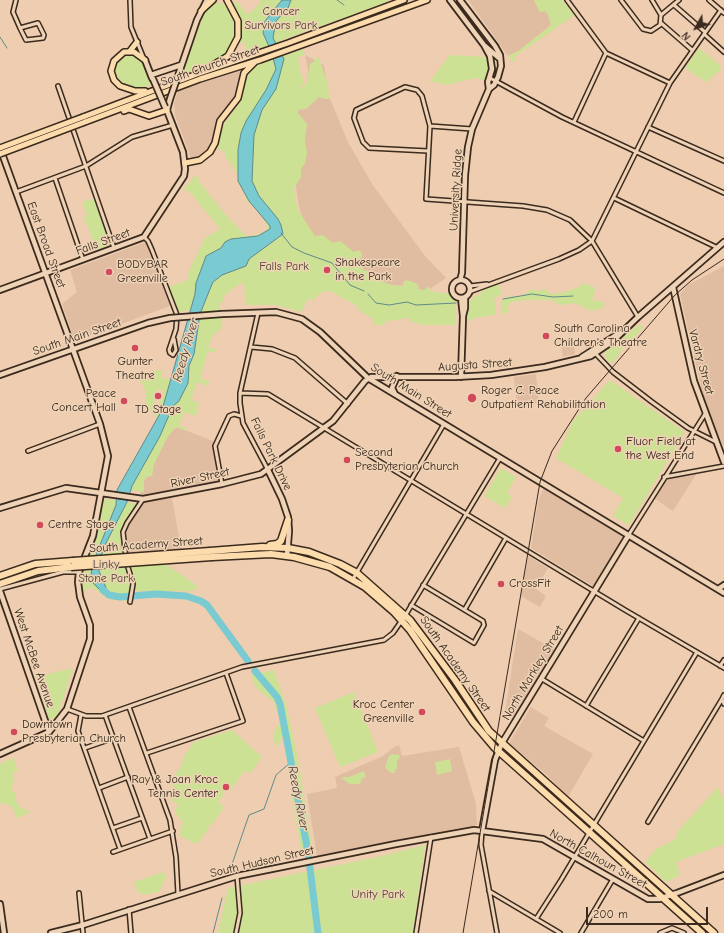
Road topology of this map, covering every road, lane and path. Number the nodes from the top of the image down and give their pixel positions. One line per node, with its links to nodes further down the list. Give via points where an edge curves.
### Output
1 (16, 0): 20 (street, via 13,12)
2 (130, 0): 22 (street, via 130,22)
3 (207, 0): 16 (street)
4 (213, 0): 16 (main road)
5 (226, 0): 33 (main road, via 238,21 235,45 224,59)
6 (404, 0): 24 (main road, South Church Street)
7 (427, 0): 24 (main road, South Church Street)
8 (450, 0): 23 (street, University Ridge)
9 (460, 0): 29 (street, via 495,46)
10 (567, 0): 28 (street)
11 (621, 0): 19 (street, via 643,28 651,31)
12 (652, 0): 18 (street)
13 (679, 0): 15 (street)
14 (710, 0): 17 (street)
15 (674, 5): 18 (street); 21 (street)
16 (201, 11): 32 (street)
17 (722, 12): 21 (street)
18 (661, 15): 19 (street)
19 (661, 23): 25 (street)
20 (20, 28): 20 (street, via 38,23 43,38 26,40)
21 (704, 33): 25 (street); 27 (street)
22 (137, 42): 26 (main road); 30 (street)
23 (484, 45): 29 (street); 35 (street, University Ridge, via 492,62)
24 (288, 46): 31 (main road, South Church Street); 33 (main road, South Church Street, via 264,51)
25 (692, 50): 37 (street)
26 (130, 51): 30 (main road); 40 (main road, via 122,53 114,61 112,77 125,89)
27 (724, 52)
28 (606, 53): 37 (street); 44 (street)
29 (500, 59): 36 (street, University Ridge, via 500,72)
30 (145, 60): 34 (street)
31 (260, 60): 42 (main road, South Church Street, via 200,79); 54 (main road, via 244,73 238,98 220,121 210,152 200,160)
32 (181, 67): 34 (street); 41 (street, bridge)
33 (197, 74): 40 (main road, South Church Street)
34 (152, 77): 41 (street, bridge)
35 (490, 78): 36 (street); 39 (street, University Ridge)
36 (496, 81): 39 (street, University Ridge); 44 (street)
37 (670, 83): 47 (street)
38 (58, 86): 55 (street)
39 (489, 89): 48 (street, University Ridge)
40 (148, 92): 43 (main road, South Church Street)
41 (166, 108): 42 (main road, via 149,116 129,110); 45 (street)
42 (102, 116): 43 (main road, South Church Street)
43 (84, 120): 49 (main road, South Church Street, bridge); 52 (main road, South Church Street, bridge)
44 (574, 122): 51 (street)
45 (174, 125): 54 (street); 55 (street, via 126,139)
46 (430, 126): 48 (street); 50 (street); 50 (street, via 420,92 405,87 360,107 356,110 354,118 363,142 369,148)
47 (648, 127): 51 (street); 53 (street)
48 (472, 129): 60 (street, University Ridge, via 466,167)
49 (0, 148): 57 (street, East Broad Street)
50 (428, 151): 60 (street, via 426,199)
51 (637, 151): 58 (street); 59 (street)
52 (0, 154)
53 (724, 161)
54 (184, 163): 61 (street, Falls Street, via 184,176)
55 (86, 166): 56 (street); 64 (street)
56 (55, 178): 57 (street); 66 (street)
57 (16, 192): 67 (street, East Broad Street)
58 (724, 193)
59 (614, 198): 62 (street); 65 (street)
60 (465, 202): 62 (street, via 547,210 570,220); 68 (street, University Ridge)
61 (144, 237): 64 (street, Falls Street); 79 (street, via 148,240 177,316)
62 (592, 241): 71 (street, via 559,259); 77 (street)
63 (724, 242): 65 (street, Augusta Street)
64 (114, 248): 66 (street, Falls Street)
65 (718, 248): 72 (street, Augusta Street)
66 (83, 260): 67 (street, Falls Street)
67 (45, 273): 73 (street, Falls Street); 81 (street, East Broad Street)
68 (462, 273): 69 (street, University Ridge); 70 (street, University Ridge)
69 (460, 280): 70 (street); 75 (street, via 454,283 453,288 455,295)
70 (468, 284): 71 (street); 74 (street)
71 (488, 284): 74 (street)
72 (672, 287): 77 (street, Augusta Street); 91 (street, Vardry Street, via 694,381)
73 (0, 290)
74 (469, 292): 75 (street)
75 (463, 297): 86 (street)
76 (258, 313): 80 (street, Falls Park Drive); 81 (street, South Main Street, bridge, via 170,318); 87 (street, South Main Street, via 284,313 302,319 320,332)
77 (638, 317): 78 (street, Augusta Street)
78 (619, 334): 82 (street, Augusta Street); 83 (street, Augusta Street)
79 (174, 339)
80 (251, 348): 88 (street, Falls Park Drive); 90 (street, via 272,349 295,358)
81 (73, 349): 84 (street, South Main Street); 93 (street, East Broad Street)
82 (595, 353): 83 (street, Augusta Street); 96 (street, via 625,382)
83 (581, 358): 86 (street, Augusta Street, via 524,371)
84 (0, 375)
85 (397, 376): 86 (street, Augusta Street); 87 (street, Augusta Street); 89 (street, via 392,388)
86 (461, 377)
87 (368, 378): 89 (street, South Main Street); 90 (street, River Street)
88 (240, 393): 92 (street, Falls Park Drive); 95 (street, via 268,394)
89 (396, 396): 94 (street, South Main Street)
90 (348, 404): 95 (street, River Street)
91 (705, 414): 96 (street); 97 (street, Vardry Street)
92 (241, 416): 102 (street, Falls Park Drive); 105 (street, via 229,416 215,449)
93 (100, 424): 98 (street); 106 (street, East Broad Street, via 108,456)
94 (444, 424): 99 (street, South Main Street); 104 (street)
95 (325, 428): 102 (street, River Street); 104 (street)
96 (693, 431): 97 (street); 103 (street)
97 (716, 442): 100 (street, Vardry Street)
98 (28, 451)
99 (500, 458): 109 (street); 111 (street, South Main Street)
100 (724, 462)
101 (724, 466): 103 (street)
102 (268, 470): 105 (street, River Street, via 252,477); 110 (street, Falls Park Drive, via 282,499)
103 (664, 477): 111 (street)
104 (411, 481): 109 (street); 119 (street)
105 (222, 484): 107 (street, River Street)
106 (102, 493): 107 (street, River Street); 108 (street, River Street, via 66,488); 118 (street, East Broad Street, via 93,536)
107 (144, 499): 129 (street, via 123,532 123,546 133,589)
108 (0, 508)
109 (467, 514): 112 (street); 123 (street)
110 (288, 520): 113 (highway, via 281,540 277,544); 114 (street, Falls Park Drive)
111 (628, 536): 125 (street, South Main Street); 127 (street, North Markley Street)
112 (506, 538): 127 (street); 131 (street)
113 (262, 547): 114 (highway, South Academy Street); 115 (highway, South Academy Street)
114 (288, 548): 116 (street, Falls Park Drive); 119 (highway, South Academy Street, via 309,552)
115 (211, 554): 116 (highway, South Academy Street); 117 (highway, South Academy Street, bridge)
116 (287, 556): 121 (highway, South Academy Street, via 330,567)
117 (72, 564): 120 (highway, South Academy Street, via 35,564); 122 (highway, South Academy Street, via 38,571)
118 (79, 572): 126 (street, via 58,573); 146 (street, via 78,590 90,625 90,634)
119 (356, 573): 121 (street); 132 (highway, South Academy Street)
120 (0, 576)
121 (353, 579): 134 (highway, South Academy Street, via 383,602)
122 (0, 584)
123 (424, 585): 130 (street); 131 (street)
124 (724, 585): 125 (street)
125 (718, 589): 128 (street, South Main Street)
126 (0, 590): 149 (street, West McBee Avenue)
127 (595, 591): 133 (street); 140 (street, North Markley Street)
128 (724, 593)
129 (130, 602)
130 (411, 605): 131 (street, via 474,643 484,623); 132 (street)
131 (465, 609)
132 (406, 614): 134 (street); 152 (highway, South Academy Street, via 489,731)
133 (639, 618): 135 (street); 145 (street)
134 (402, 621): 139 (street, via 384,640 264,662); 154 (highway, South Academy Street, via 481,732)
135 (697, 652): 137 (street); 151 (street)
136 (724, 660): 137 (street)
137 (720, 666): 138 (street)
138 (724, 668)
139 (226, 673): 144 (street); 155 (street, via 243,721)
140 (542, 679): 145 (street); 152 (street, North Markley Street)
141 (724, 695): 142 (street)
142 (722, 699): 143 (street); 160 (street)
143 (724, 704)
144 (129, 706): 148 (street); 155 (street)
145 (586, 706): 151 (street)
146 (67, 709): 147 (street); 149 (street)
147 (81, 715): 148 (street); 153 (street, via 78,728)
148 (106, 715): 150 (street)
149 (49, 732): 156 (street)
150 (114, 738): 153 (street); 157 (street)
151 (644, 740): 161 (street)
152 (502, 743): 154 (street, North Markley Street); 161 (highway, South Academy Street)
153 (84, 748): 158 (street)
154 (499, 751): 164 (street, North Markley Street, via 495,760); 165 (highway, South Academy Street)
155 (147, 753): 163 (street)
156 (0, 754)
157 (128, 778): 158 (street); 159 (street)
158 (99, 788): 162 (street)
159 (142, 818): 162 (street); 167 (street)
160 (648, 822)
161 (593, 824): 165 (street); 177 (highway, South Academy Street)
162 (113, 828): 168 (street)
163 (173, 831): 167 (street); 176 (street)
164 (482, 831): 166 (street, South Hudson Street); 170 (street, North Calhoun Street, via 543,839); 174 (street)
165 (589, 832): 170 (street); 178 (highway, South Academy Street)
166 (431, 837): 172 (street, South Hudson Street); 188 (street)
167 (150, 839): 168 (street)
168 (120, 849): 169 (street)
169 (113, 852)
170 (575, 856): 173 (street, North Calhoun Street); 181 (street)
171 (724, 875): 177 (street, North Calhoun Street)
172 (237, 876): 176 (street, South Hudson Street); 187 (street, via 240,913)
173 (613, 879): 178 (street, North Calhoun Street, via 648,899); 191 (street)
174 (489, 891): 181 (street); 189 (street)
175 (79, 893): 182 (street)
176 (178, 894): 180 (street, South Hudson Street)
177 (671, 895): 178 (street, North Calhoun Street); 195 (highway, South Academy Street)
178 (663, 897): 194 (highway, South Academy Street)
179 (0, 904): 183 (street)
180 (129, 909): 182 (street, South Hudson Street); 186 (street)
181 (536, 919): 190 (street)
182 (83, 925): 184 (street, South Hudson Street); 185 (street)
183 (4, 933)
184 (51, 933)
185 (83, 933)
186 (131, 933)
187 (236, 933)
188 (416, 933)
189 (497, 933)
190 (560, 933)
191 (581, 933)
192 (660, 933): 193 (street, via 672,928)
193 (684, 933)
194 (702, 933)
195 (714, 933)

